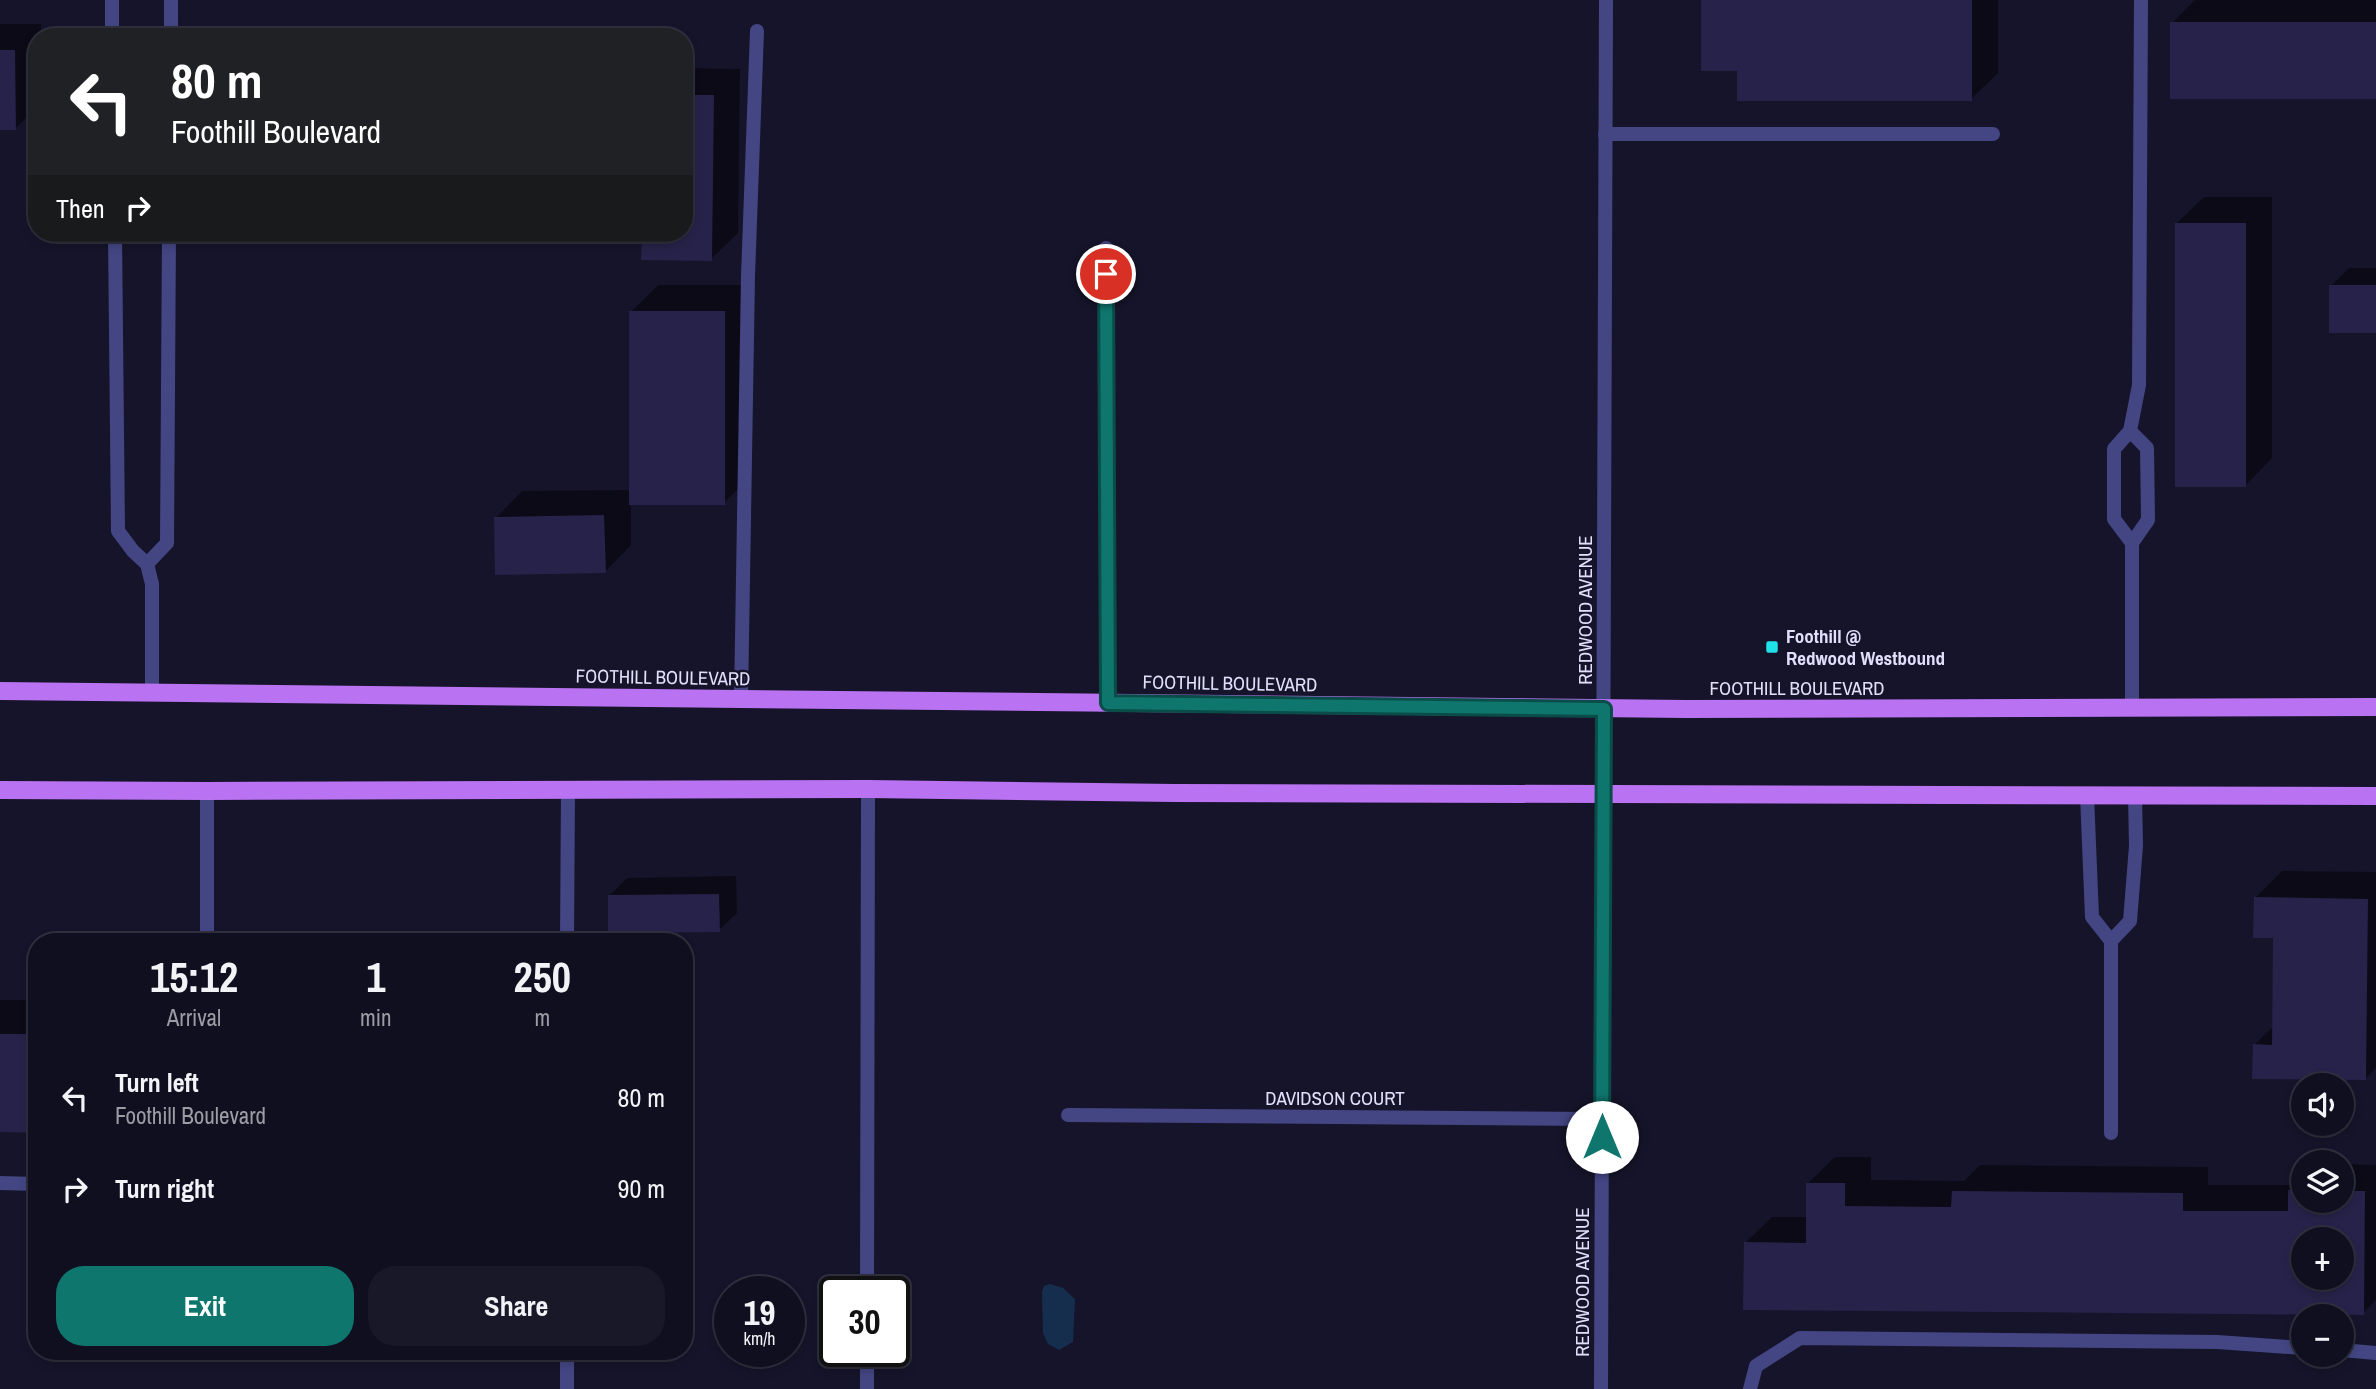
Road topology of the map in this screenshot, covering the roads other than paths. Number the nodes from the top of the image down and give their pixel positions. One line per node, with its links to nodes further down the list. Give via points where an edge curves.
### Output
1 (112, 0): 5 (street)
2 (171, 0): 6 (street)
3 (1605, 0): 8 (street, REDWOOD AVENUE)
4 (2141, 0): 13 (street, via 2139,385)
5 (112, 28)
6 (171, 28)
7 (757, 31): 18 (street, via 747,276)
8 (1605, 134): 9 (street); 21 (street, REDWOOD AVENUE)
9 (1993, 134)
10 (115, 242): 15 (street, via 118,531)
11 (169, 242): 15 (street, via 167,543)
12 (1106, 248): 19 (street)
13 (2130, 431): 14 (street, via 2147,448 2148,520); 14 (street, via 2114,449 2114,519)
14 (2132, 543): 22 (street)
15 (147, 564): 17 (street, via 152,584)
16 (0, 691): 17 (main road, FOOTHILL BOULEVARD)
17 (152, 692): 18 (main road, FOOTHILL BOULEVARD)
18 (741, 699): 19 (main road, FOOTHILL BOULEVARD)
19 (1108, 703): 21 (main road, FOOTHILL BOULEVARD)
20 (2376, 707): 22 (main road, FOOTHILL BOULEVARD)
21 (1604, 709): 22 (main road, FOOTHILL BOULEVARD); 27 (street, REDWOOD AVENUE)
22 (2132, 709)
23 (868, 789): 25 (main road); 27 (main road); 39 (street)
24 (0, 790): 26 (main road)
25 (568, 790): 26 (main road); 32 (street)
26 (208, 791): 31 (street)
27 (1604, 794): 28 (main road); 35 (street, REDWOOD AVENUE)
28 (2087, 795): 29 (main road); 33 (street, via 2092,917)
29 (2135, 795): 30 (main road); 33 (street, via 2130,921)
30 (2376, 796)
31 (208, 933)
32 (567, 933)
33 (2110, 941): 36 (street)
34 (1068, 1115): 35 (street, DAVIDSON COURT)
35 (1602, 1119): 47 (street, REDWOOD AVENUE)
36 (2110, 1133)
37 (0, 1183): 38 (street)
38 (28, 1184)
39 (867, 1276)
40 (2291, 1347): 48 (street, via 2217,1342 1800,1338 1755,1366)
41 (2354, 1351): 42 (street)
42 (2376, 1353)
43 (567, 1360): 45 (street)
44 (867, 1367): 46 (street)
45 (567, 1389)
46 (867, 1389)
47 (1601, 1389)
48 (1751, 1389)

